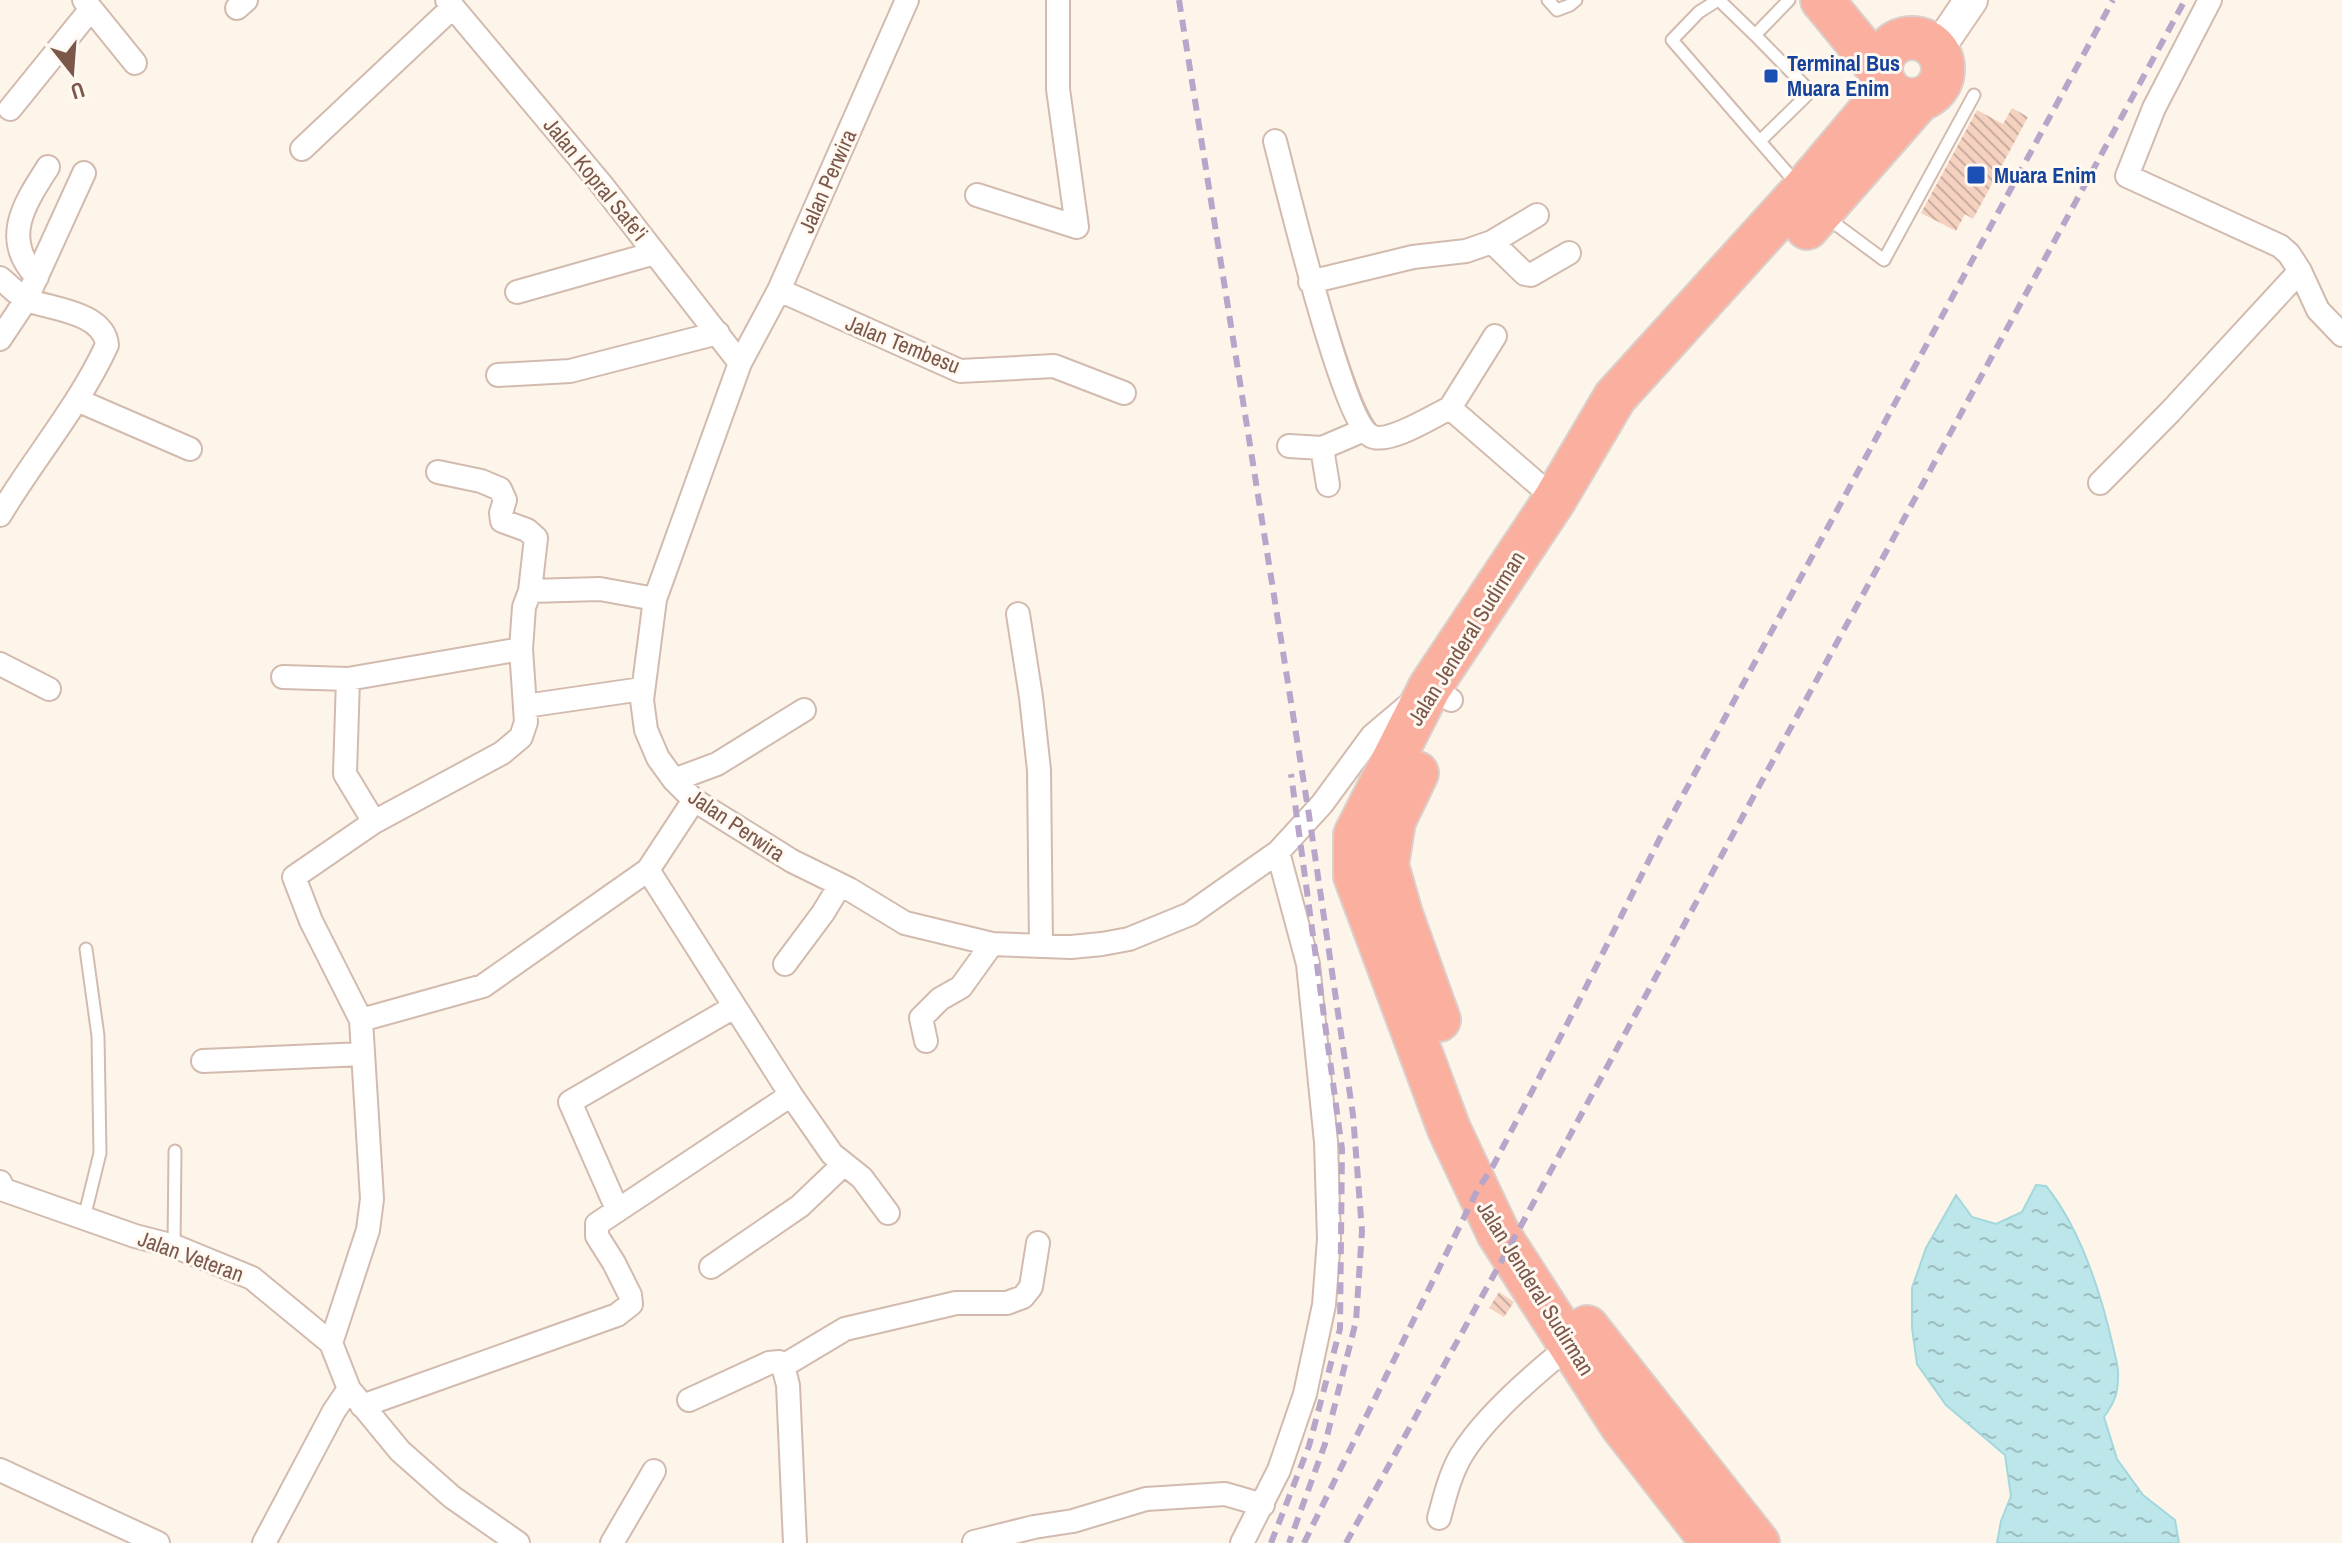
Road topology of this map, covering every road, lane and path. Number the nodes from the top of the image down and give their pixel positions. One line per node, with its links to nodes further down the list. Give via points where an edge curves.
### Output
1 (907, 0): 34 (street, Jalan Perwira)
2 (1058, 0): 24 (street, via 1058,89 1077,227)
3 (1548, 0): 4 (lane, via 1557,10)
4 (1576, 0)
5 (1718, 0): 13 (lane); 19 (lane, via 1672,40)
6 (1789, 0): 13 (lane)
7 (1822, 0): 16 (highway)
8 (1856, 0): 16 (highway)
9 (1971, 0): 14 (main road)
10 (2210, 0): 30 (street, via 2154,108 2127,176 2280,246)
11 (87, 4): 15 (street); 18 (street)
12 (450, 4): 21 (street); 28 (street, Jalan Kopral Safe'i)
13 (1755, 35): 19 (lane, via 1808,89)
14 (1937, 50): 16 (highway, Jalan Jenderal Sudirman, via 1942,79 1930,95)
15 (135, 63)
16 (1895, 76): 25 (highway, Jalan Jenderal Sudirman)
17 (1974, 95): 25 (lane, via 1884,260)
18 (10, 109)
19 (1761, 140): 25 (lane)
20 (1275, 141): 33 (street)
21 (302, 149)
22 (48, 167): 31 (street, via 24,204 18,231 24,263)
23 (84, 173): 31 (street)
24 (977, 195)
25 (1812, 202): 53 (highway, Jalan Jenderal Sudirman, via 1615,397); 64 (highway, Jalan Jenderal Sudirman, via 1638,412 1574,516)
26 (1537, 215): 27 (street)
27 (1492, 242): 29 (street, via 1531,275); 33 (street)
28 (655, 253): 35 (street); 37 (street, Jalan Kopral Safe'i)
29 (1569, 253)
30 (2300, 271): 38 (street, via 2318,310); 51 (street)
31 (37, 277): 36 (street)
32 (0, 278): 36 (street)
33 (1310, 282): 46 (street)
34 (779, 290): 41 (street, Jalan Perwira); 43 (street, Jalan Tembesu, via 960,371 1054,366)
35 (517, 292)
36 (26, 300): 40 (street); 44 (street, via 75,312 104,335 105,350)
37 (718, 333): 41 (street, Jalan Kopral Safe'i); 42 (street, via 570,371)
38 (2342, 335)
39 (1495, 336): 45 (street)
40 (0, 339)
41 (740, 363): 56 (street, Jalan Perwira)
42 (498, 375)
43 (1124, 393)
44 (77, 400): 49 (street); 54 (street)
45 (1450, 408): 46 (street, via 1390,437 1377,438); 53 (street)
46 (1364, 430): 48 (street)
47 (1289, 446): 48 (street)
48 (1322, 448): 52 (street)
49 (190, 449)
50 (438, 472): 55 (street, via 500,489 505,500 502,521 536,538)
51 (2100, 483)
52 (1328, 485)
53 (1555, 499): 64 (highway, Jalan Jenderal Sudirman)
54 (0, 515)
55 (530, 591): 56 (street, via 600,589); 58 (street)
56 (655, 599): 63 (street, Jalan Perwira)
57 (1018, 614): 74 (street, via 1039,770)
58 (521, 649): 61 (street); 65 (street)
59 (0, 664): 62 (street)
60 (283, 677): 61 (street)
61 (348, 679): 69 (street, via 345,774)
62 (49, 689)
63 (642, 689): 65 (street); 67 (street, Jalan Perwira, via 646,730)
64 (1440, 694): 70 (street, Jalan Perwira, via 1372,736); 92 (highway, Jalan Jenderal Sudirman, via 1355,835 1355,876 1477,1191 1498,1233)
65 (525, 706): 69 (street, via 524,731 510,748)
66 (804, 710): 67 (street, via 717,764)
67 (674, 780): 68 (street, Jalan Perwira)
68 (694, 800): 71 (street); 72 (street, Jalan Perwira)
69 (374, 822): 78 (street, via 293,879)
70 (1278, 852): 74 (street, Jalan Perwira, via 1190,914 1129,939); 99 (street, via 1308,964 1326,1142 1329,1239 1324,1305 1305,1394)
71 (648, 870): 77 (street); 78 (street, via 483,986)
72 (840, 885): 73 (street, Jalan Perwira, via 905,923); 76 (street)
73 (992, 944): 74 (street, Jalan Perwira); 79 (street, via 961,987 921,1018)
74 (1041, 946)
75 (86, 949): 88 (lane, via 98,1036 100,1153)
76 (785, 964)
77 (734, 1007): 82 (street); 86 (street, via 570,1102)
78 (361, 1020): 80 (street)
79 (926, 1041)
80 (363, 1054): 81 (street); 93 (street, via 372,1199 368,1230)
81 (203, 1061)
82 (791, 1095): 84 (street); 86 (street)
83 (175, 1151): 90 (lane)
84 (844, 1164): 87 (street, via 862,1178); 91 (street, via 800,1206)
85 (1, 1189): 88 (street, Jalan Veteran)
86 (617, 1209): 95 (street, via 597,1224 597,1236 630,1295 627,1309)
87 (888, 1213)
88 (84, 1218): 90 (street, Jalan Veteran)
89 (1038, 1243): 94 (street, via 1031,1287 1023,1297 1007,1303 956,1303 845,1329)
90 (174, 1246): 93 (street, Jalan Veteran, via 252,1278)
91 (711, 1267)
92 (1580, 1338): 100 (street, via 1503,1404 1463,1453); 109 (highway, Jalan Jenderal Sudirman, via 1622,1426); 110 (highway, Jalan Jenderal Sudirman)
93 (331, 1343): 95 (street, Jalan Veteran)
94 (783, 1366): 96 (street, via 769,1363); 107 (street)
95 (355, 1397): 101 (street, Jalan Veteran, via 400,1451); 104 (street)
96 (689, 1400)
97 (0, 1470): 103 (street)
98 (654, 1471): 106 (street)
99 (1263, 1505): 102 (street, via 1225,1494 1146,1499); 108 (street)
100 (1439, 1518)
101 (485, 1533): 105 (street, Jalan Veteran)
102 (974, 1542)
103 (158, 1543)
104 (264, 1543)
105 (518, 1543)
106 (612, 1543)
107 (795, 1543)
108 (1242, 1543)
109 (1713, 1543)
110 (1758, 1543)

